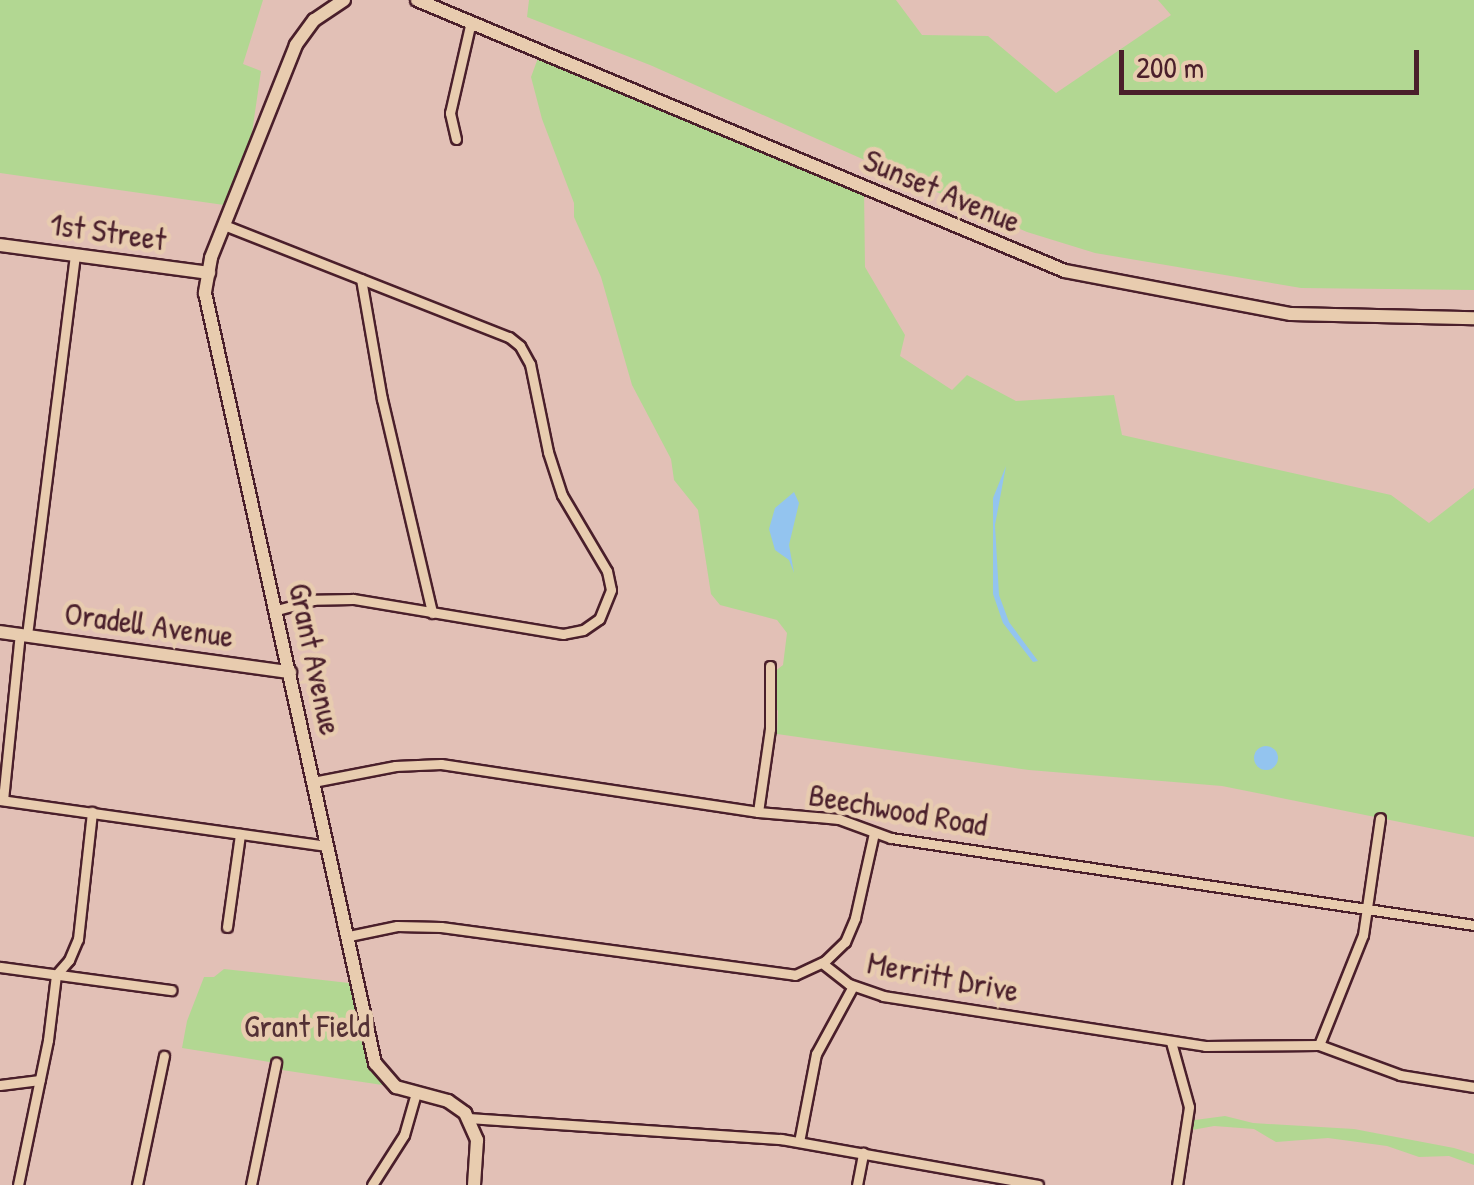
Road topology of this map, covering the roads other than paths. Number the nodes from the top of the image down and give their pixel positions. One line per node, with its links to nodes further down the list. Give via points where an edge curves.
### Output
1 (344, 0): 5 (street, Grant Avenue, via 304,32)
2 (417, 0): 3 (street, Sunset Avenue)
3 (471, 22): 4 (street, via 450,112); 10 (street, Sunset Avenue, via 1065,271 1300,315)
4 (456, 139)
5 (224, 225): 8 (street, Grant Avenue); 9 (street)
6 (0, 245): 7 (street, 1st Street)
7 (75, 255): 8 (street, 1st Street); 14 (street)
8 (209, 272): 11 (street, Grant Avenue, via 205,292)
9 (361, 280): 12 (street); 12 (street, via 520,346 562,495 610,580 605,610 574,633)
10 (1474, 318)
11 (277, 610): 12 (street, via 334,598); 16 (street, Grant Avenue)
12 (432, 613)
13 (0, 632): 14 (street, Oradell Avenue)
14 (23, 635): 16 (street, Oradell Avenue); 18 (street)
15 (770, 666): 20 (street, via 770,729)
16 (290, 672): 17 (street, Grant Avenue)
17 (312, 782): 20 (street, Beechwood Road, via 441,764); 24 (street, Grant Avenue)
18 (1, 800): 19 (street)
19 (92, 812): 23 (street); 31 (street, via 78,938)
20 (758, 812): 22 (street, Beechwood Road, via 839,819)
21 (1380, 818): 25 (street)
22 (874, 832): 25 (street, Beechwood Road); 29 (street, via 851,930)
23 (240, 834): 24 (street); 27 (street)
24 (328, 846): 28 (street, Grant Avenue)
25 (1367, 909): 26 (street, Beechwood Road); 35 (street, via 1356,958)
26 (1474, 925)
27 (227, 927)
28 (349, 936): 29 (street, Merritt Drive, via 397,926 441,927 782,976); 41 (street, Grant Avenue, via 374,1063 396,1087)
29 (822, 963): 32 (street, Merritt Drive)
30 (0, 967): 31 (street)
31 (56, 975): 33 (street); 38 (street)
32 (853, 986): 34 (street, Merritt Drive); 43 (street, via 816,1054)
33 (171, 990)
34 (1171, 1042): 35 (street, Merritt Drive, via 1239,1049); 52 (street, via 1189,1107)
35 (1320, 1045): 40 (street, Merritt Drive, via 1400,1075)
36 (164, 1056): 46 (street)
37 (276, 1063): 47 (street)
38 (40, 1080): 39 (street); 45 (street)
39 (0, 1085)
40 (1474, 1087)
41 (416, 1093): 42 (street, Grant Avenue, via 448,1101); 48 (street, via 404,1134)
42 (469, 1118): 43 (street); 49 (street, via 477,1140)
43 (800, 1142): 44 (street)
44 (862, 1153): 50 (street); 51 (street)
45 (18, 1185)
46 (136, 1185)
47 (251, 1185)
48 (372, 1185)
49 (474, 1185)
50 (857, 1185)
51 (1038, 1185)
52 (1178, 1185)

